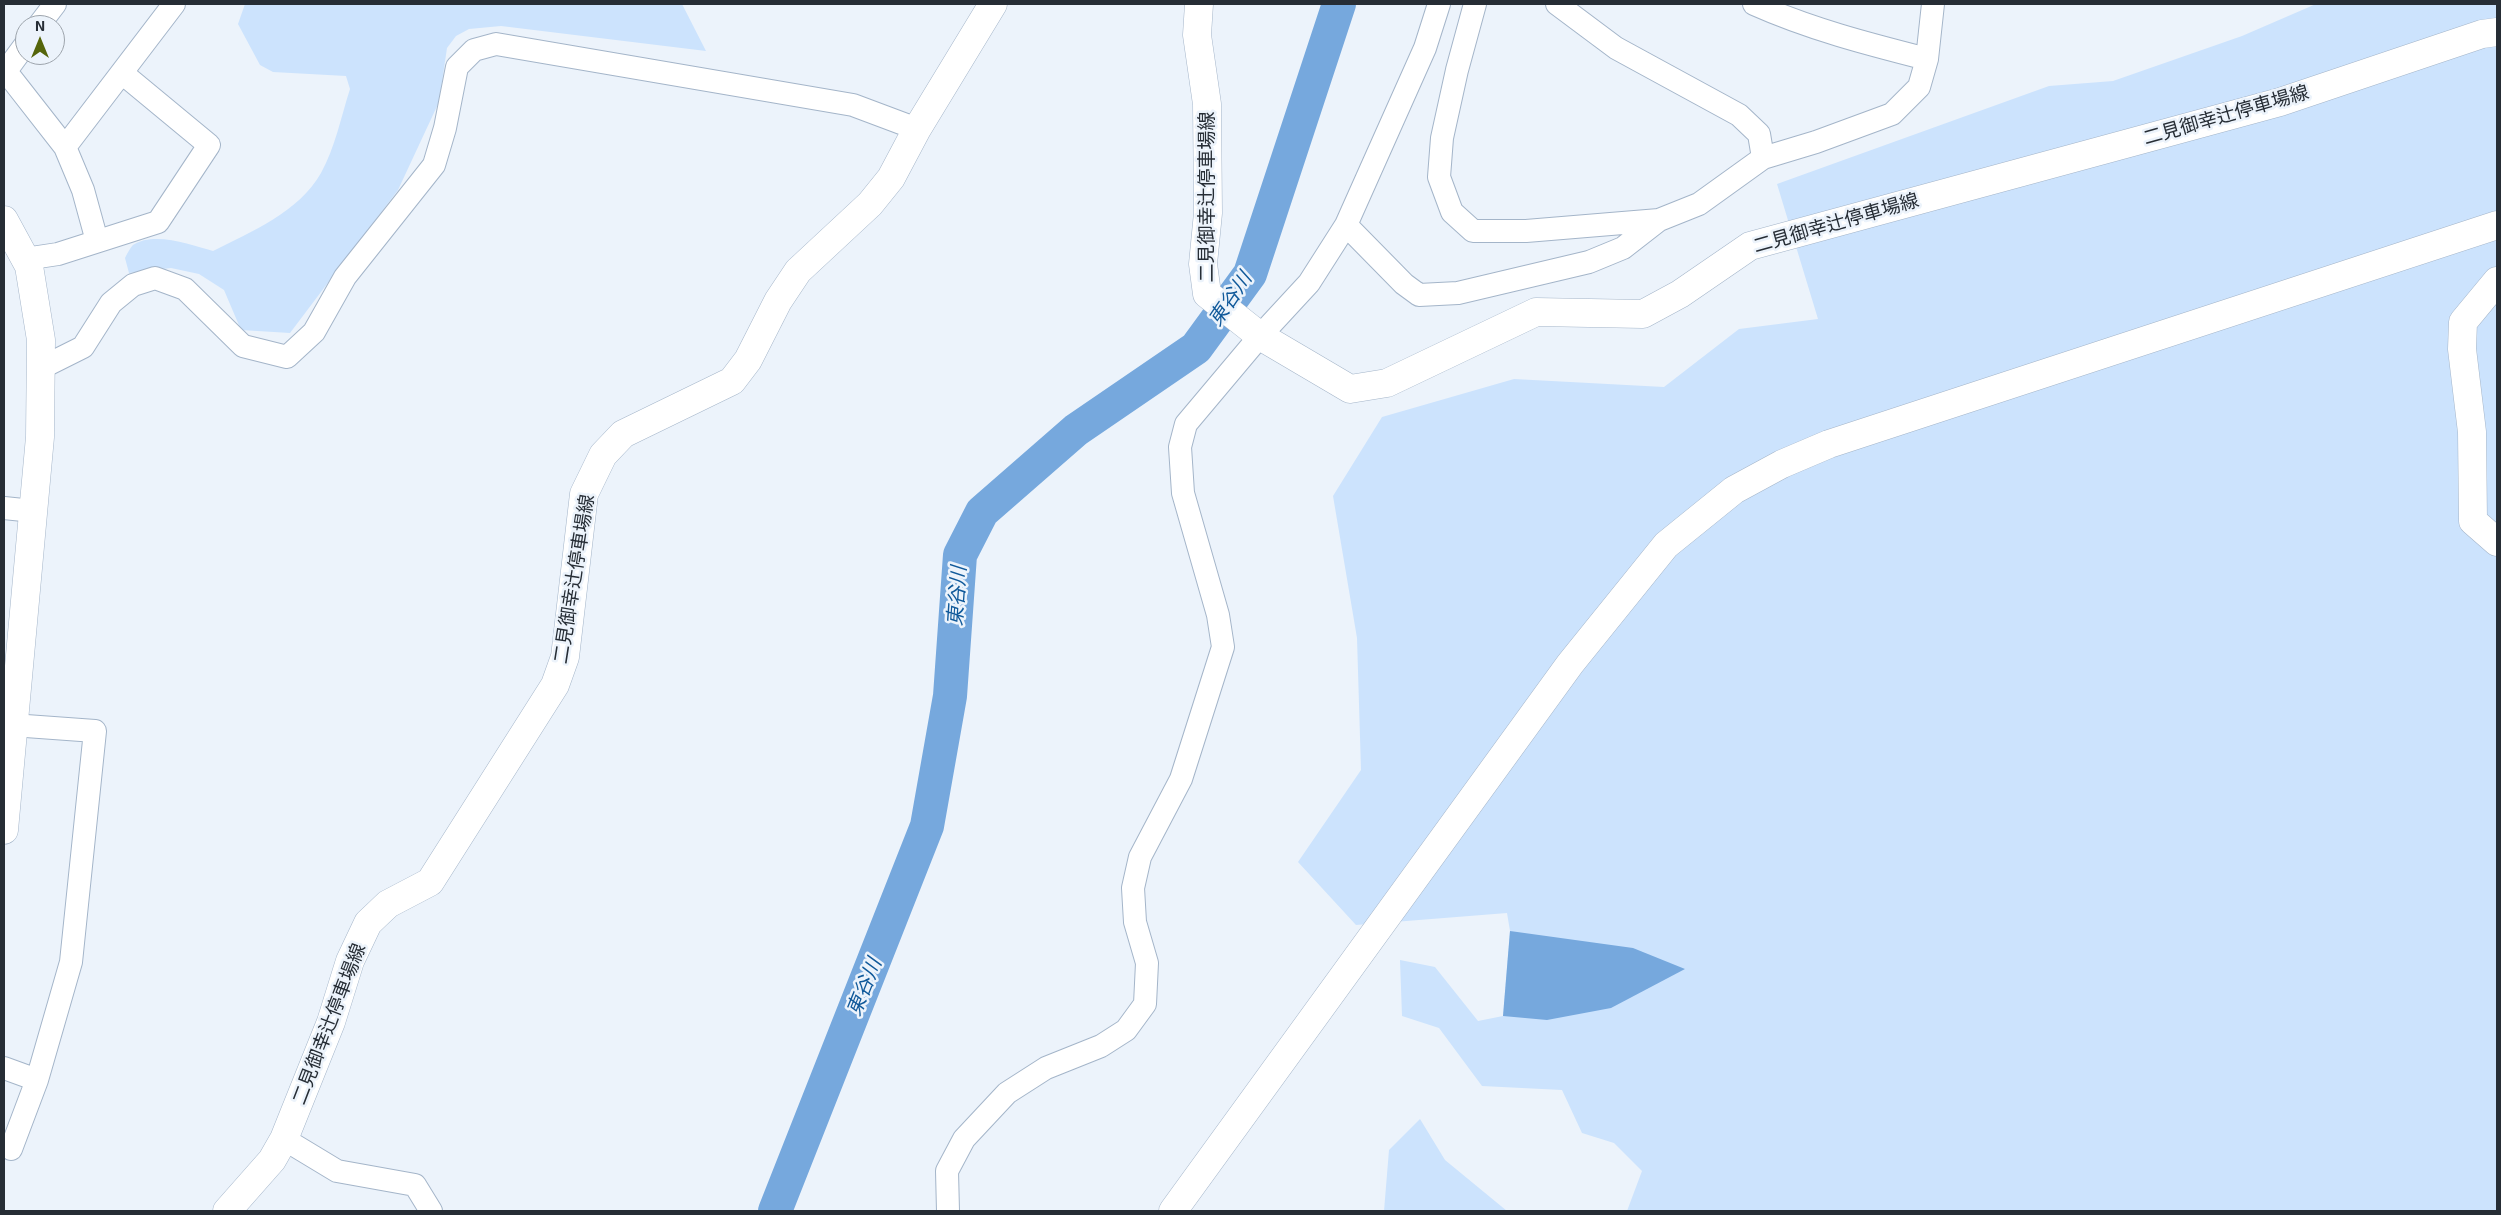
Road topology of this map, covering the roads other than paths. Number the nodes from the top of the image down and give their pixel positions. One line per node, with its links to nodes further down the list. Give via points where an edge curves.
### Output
1 (55, 4): 10 (street)
2 (174, 4): 15 (street)
3 (993, 4): 16 (main road, 二見御幸辻停車場線)
4 (1199, 4): 26 (main road, 二見御幸辻停車場線, via 1197,35 1207,104 1208,213 1203,264 1207,294)
5 (1439, 4): 21 (street, via 1425,48)
6 (1475, 4): 20 (street, via 1456,70 1442,138 1439,177 1452,212 1474,231 1526,231)
7 (1557, 4): 18 (street, via 1616,48 1740,115 1759,134)
8 (1754, 4): 13 (street, via 1791,20 1861,42)
9 (1933, 4): 13 (street)
10 (47, 15)
11 (2497, 32): 26 (main road, 二見御幸辻停車場線, via 2482,34 2280,102 1750,246 1680,294 1643,314 1536,312 1387,383 1350,389)
12 (15, 58): 14 (street)
13 (1928, 58): 18 (street, via 1919,87 1892,114)
14 (5, 70): 17 (street)
15 (122, 73): 17 (street); 23 (street, via 209,145 158,222)
16 (917, 129): 27 (street, via 853,105 496,44 474,50 457,67 434,165 346,277 314,332 287,357 243,346 185,289 155,278 133,286 111,303 83,348); 35 (main road, 二見御幸辻停車場線, via 891,178 870,204 798,271 778,301 748,360 732,381 623,434 603,455 584,494 565,657 555,686 430,882 388,904 368,923 350,961 331,1022)
17 (65, 147): 23 (street, via 83,190)
18 (1763, 158): 20 (street, via 1698,204)
19 (4, 220): 24 (main road)
20 (1659, 220): 21 (street, via 1622,248 1589,262 1458,293 1419,295)
21 (1346, 225): 26 (street, via 1309,283)
22 (2497, 225): 40 (main road, via 1829,444 1734,490 1666,545 1570,664)
23 (97, 241): 24 (street, via 58,254)
24 (25, 259): 27 (main road, via 29,266 41,340)
25 (2497, 281): 30 (main road, via 2463,322 2462,349 2472,432 2473,521)
26 (1260, 336): 39 (street, via 1186,424 1180,447 1183,492 1218,615 1223,647 1181,779 1140,857 1133,888 1135,922 1147,963 1145,1004 1126,1030 1101,1046 1046,1068 1007,1093 964,1139 947,1171)
27 (41, 368): 29 (main road, via 40,437)
28 (4, 508): 29 (street)
29 (33, 511): 31 (main road)
30 (2497, 542)
31 (12, 726): 32 (main road); 34 (street, via 95,731 71,962)
32 (4, 830)
33 (4, 1068): 34 (street)
34 (38, 1080): 36 (street)
35 (284, 1139): 37 (main road, 二見御幸辻停車場線, via 272,1160); 38 (street, via 337,1171 415,1185)
36 (11, 1149)
37 (227, 1211)
38 (431, 1211)
39 (948, 1211)
40 (1173, 1211)

